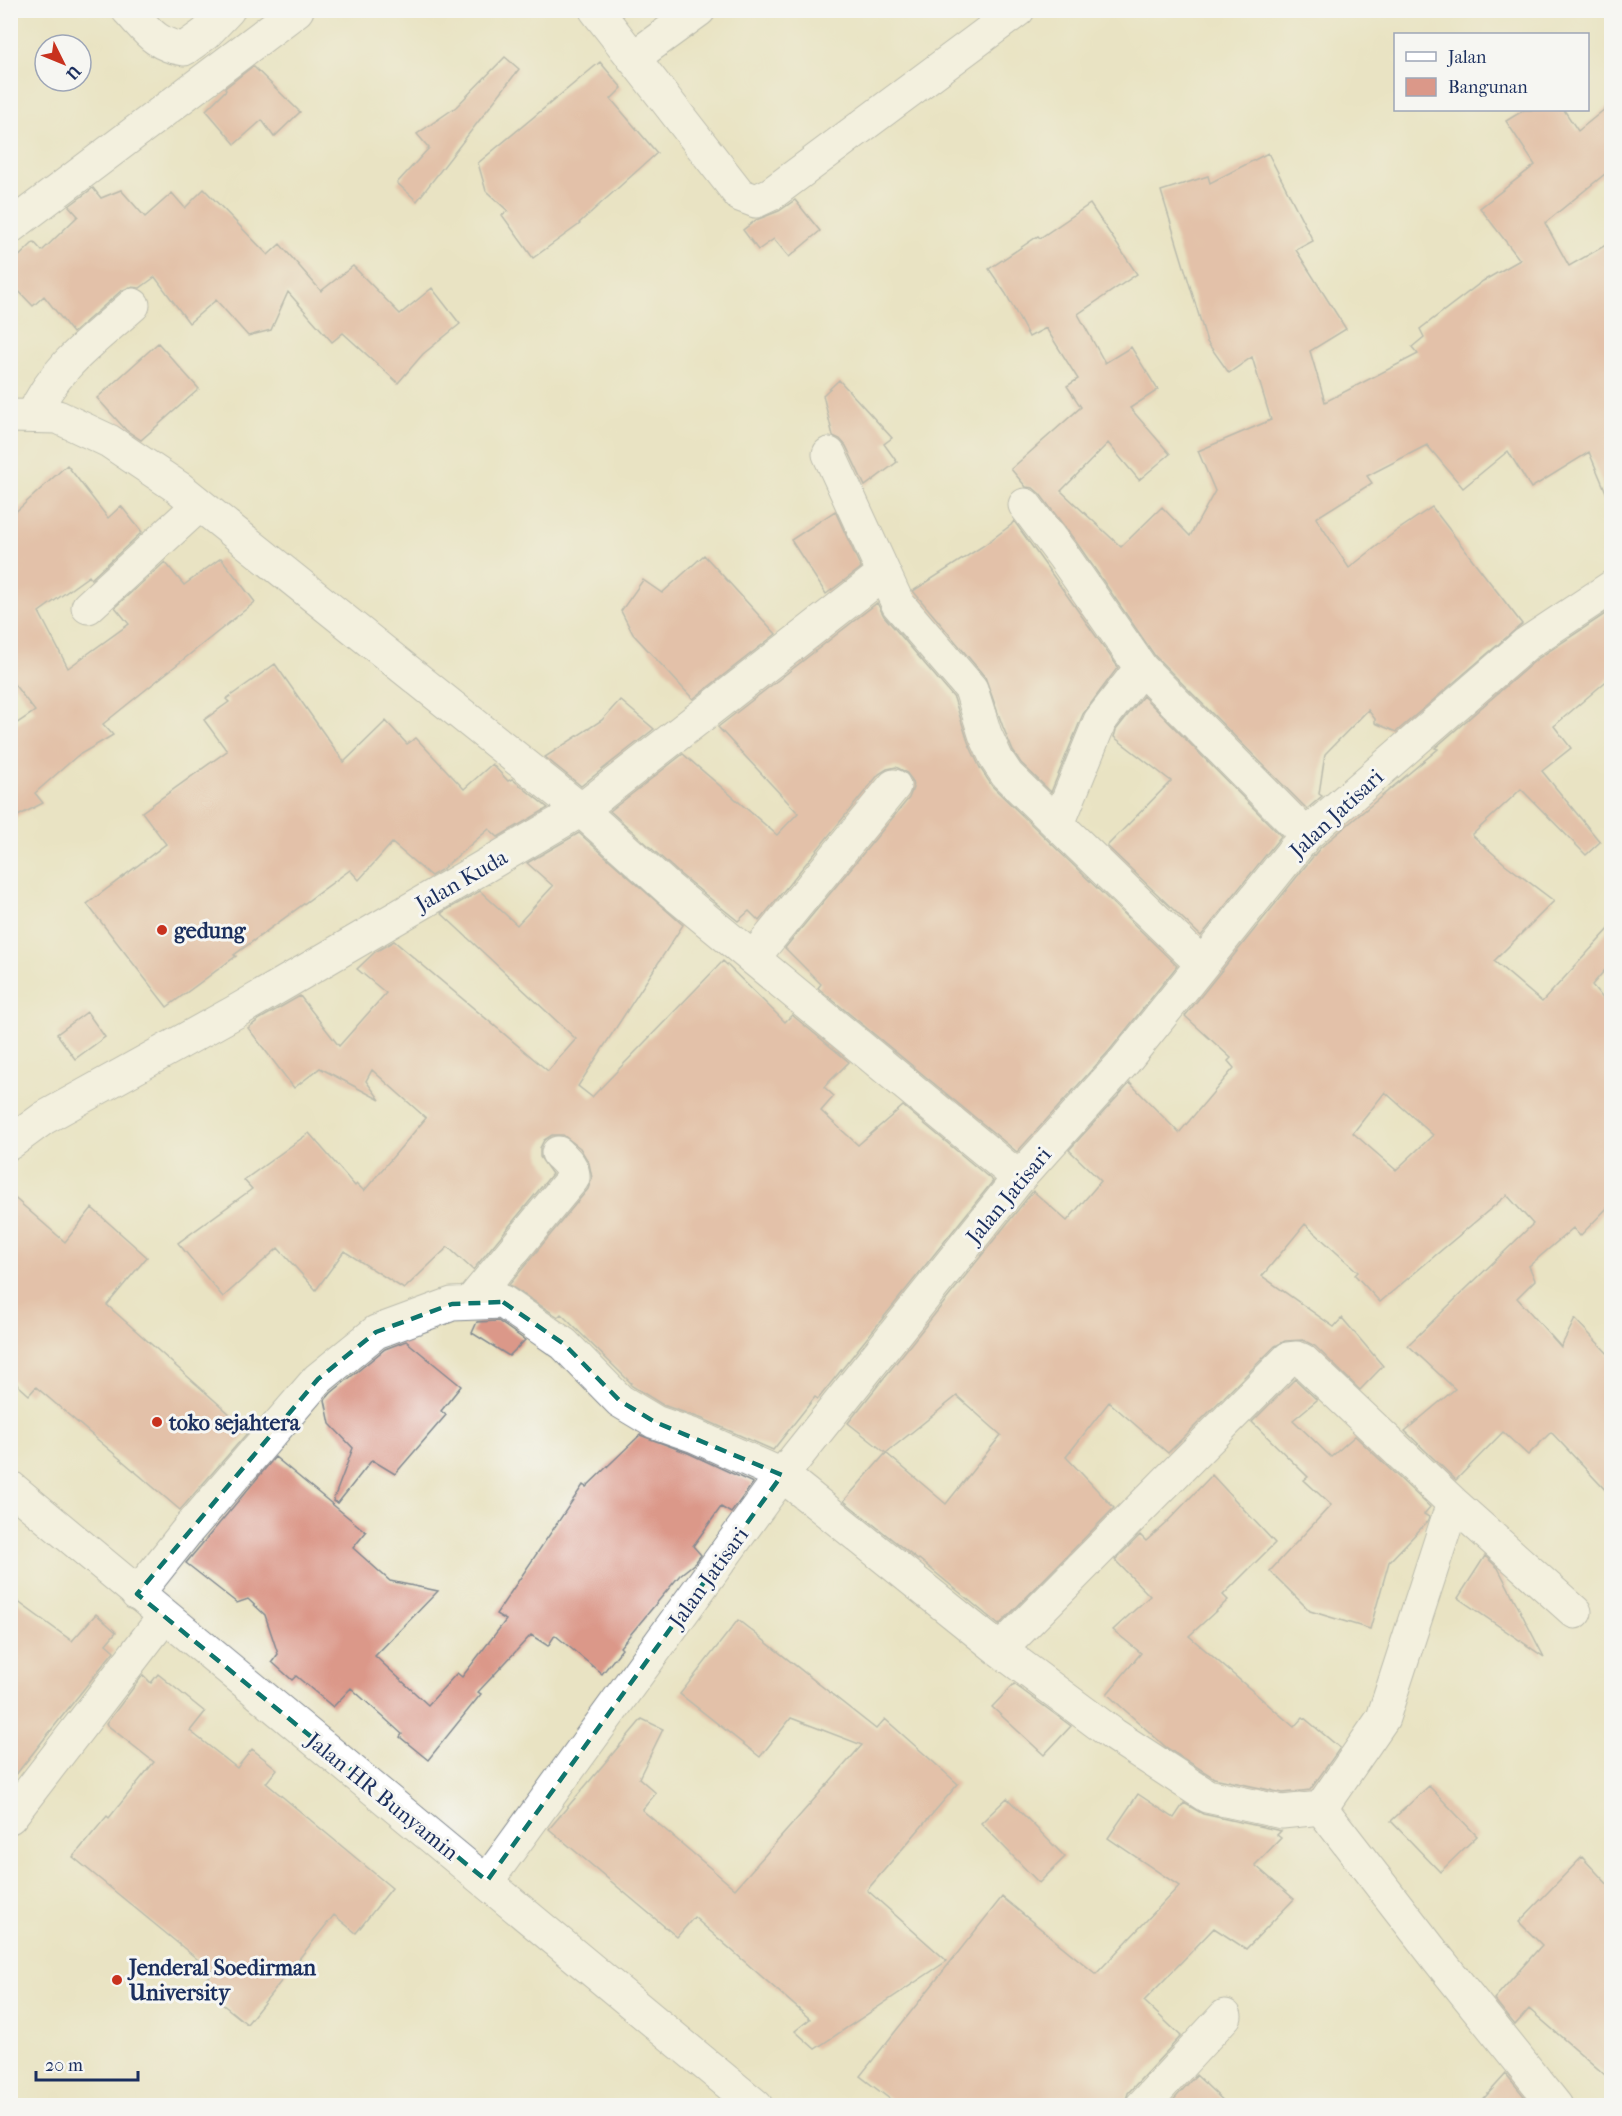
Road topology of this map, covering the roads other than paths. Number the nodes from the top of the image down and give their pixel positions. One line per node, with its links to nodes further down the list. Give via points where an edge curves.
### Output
1 (128, 10): 2 (street, via 168,47 184,49)
2 (228, 10)
3 (297, 10): 8 (street)
4 (596, 10): 7 (street)
5 (699, 10): 7 (street)
6 (1018, 10): 7 (street, via 771,194 756,201 740,195)
7 (633, 58)
8 (10, 227)
9 (133, 304): 10 (street, via 73,356)
10 (22, 416): 12 (street, via 58,417 109,441)
11 (829, 454): 14 (street)
12 (199, 505): 16 (street); 19 (street)
13 (1025, 505): 17 (street)
14 (883, 573): 19 (street, Jalan Kuda); 20 (street, via 898,604 971,689 986,734 1007,775)
15 (1611, 587): 21 (street, Jalan Jatisari, via 1526,644)
16 (88, 607)
17 (1141, 668): 20 (street, via 1100,721); 21 (street)
18 (894, 786): 22 (street)
19 (581, 810): 22 (street); 24 (street, Jalan Kuda)
20 (1058, 824): 23 (street)
21 (1306, 835): 23 (street, Jalan Jatisari)
22 (753, 958): 26 (street)
23 (1202, 964): 26 (street, Jalan Jatisari, via 1123,1063)
24 (12, 1138)
25 (558, 1153): 27 (street, via 569,1164 573,1178)
26 (1019, 1178): 28 (street, Jalan Jatisari)
27 (470, 1303): 28 (street, via 503,1302 564,1344 620,1401 655,1422); 31 (street, via 452,1304 376,1332 318,1379)
28 (782, 1474): 34 (street); 37 (street, Jalan Jatisari)
29 (10, 1487): 31 (street, Jalan HR Bunyamin)
30 (1453, 1503): 32 (street); 34 (street, via 1302,1360 1288,1359); 36 (street, via 1383,1718)
31 (137, 1594): 33 (street, Jalan HR Bunyamin)
32 (1575, 1612)
33 (164, 1617): 35 (street); 37 (street, Jalan HR Bunyamin)
34 (1000, 1650): 36 (street, via 1114,1735 1207,1796 1282,1812)
35 (13, 1808)
36 (1321, 1808): 41 (street)
37 (487, 1881): 39 (street, Jalan HR Bunyamin)
38 (1225, 2016): 40 (street)
39 (756, 2106)
40 (1142, 2106)
41 (1556, 2106)

